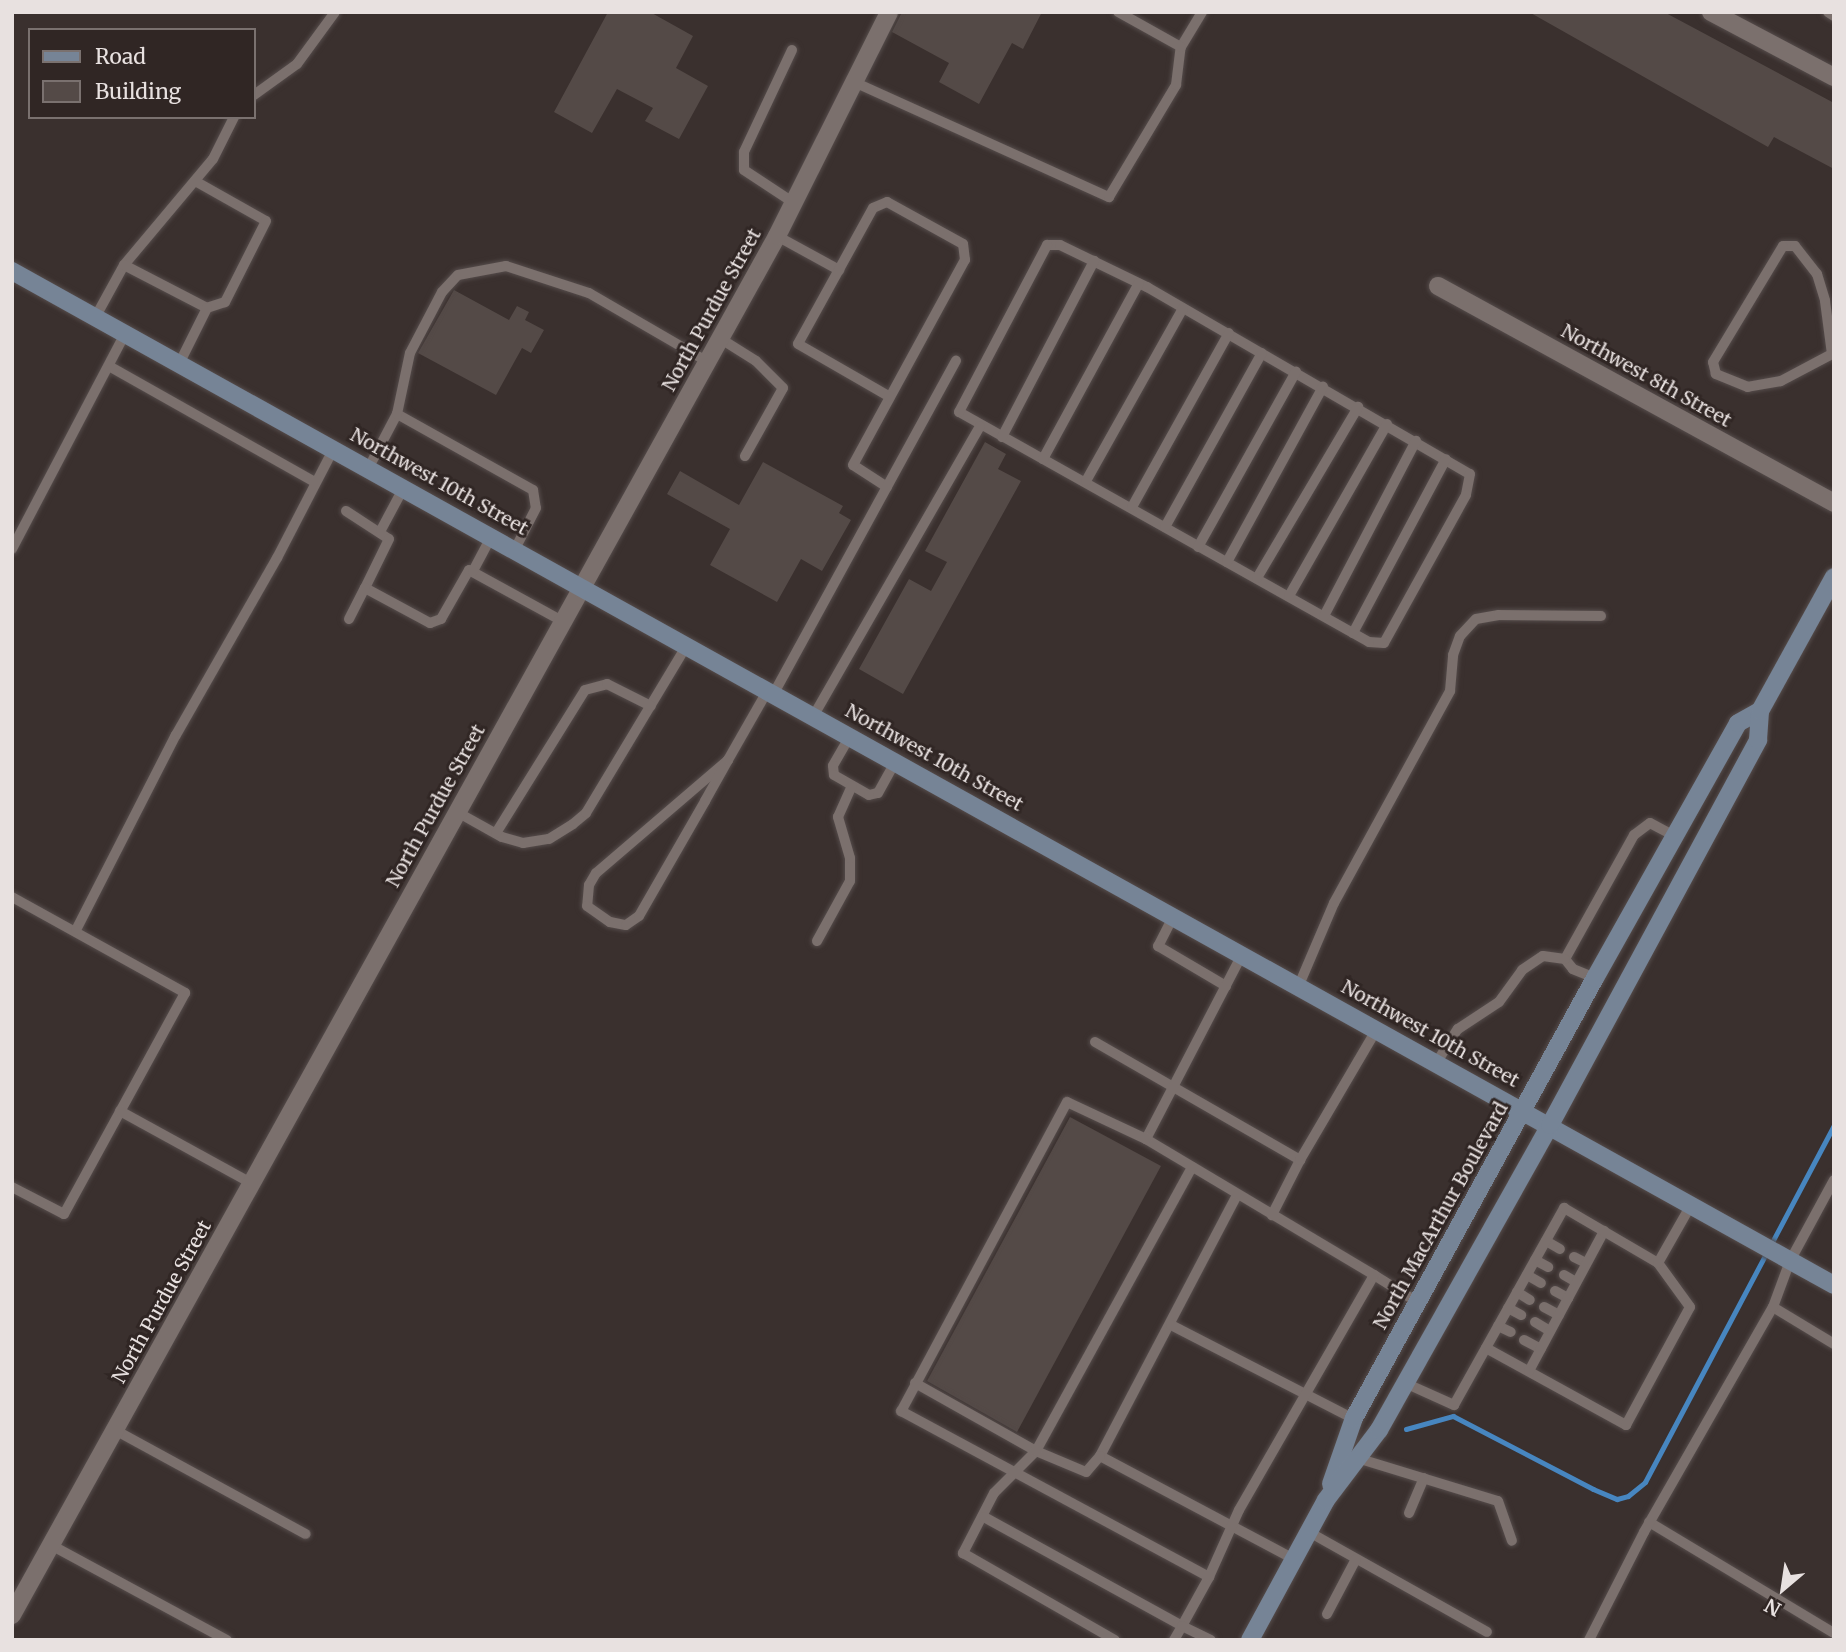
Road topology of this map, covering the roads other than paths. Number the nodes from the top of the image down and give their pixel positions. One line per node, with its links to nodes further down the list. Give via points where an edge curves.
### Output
1 (335, 12): 12 (lane, via 297,64)
2 (889, 12): 11 (street, North Purdue Street)
3 (1118, 12): 8 (lane)
4 (1202, 12): 8 (lane)
5 (1711, 12): 10 (street)
6 (1828, 12): 7 (lane)
7 (1834, 16)
8 (1181, 47): 11 (lane, via 1176,85 1109,197)
9 (792, 50): 15 (lane, via 744,152 744,170)
10 (1834, 77)
11 (855, 82): 15 (street, North Purdue Street)
12 (256, 94)
13 (233, 119): 14 (lane, via 213,159)
14 (195, 181): 18 (lane); 24 (lane, via 266,221 225,302)
15 (794, 204): 16 (street, North Purdue Street)
16 (777, 236): 19 (lane); 28 (street, North Purdue Street)
17 (1094, 261): 21 (lane); 41 (lane, via 1060,245 1047,245 1036,260 959,412); 42 (lane)
18 (124, 265): 24 (lane); 25 (lane)
19 (839, 270): 37 (lane, via 798,344); 37 (lane, via 873,208 887,202 963,244 965,260)
20 (12, 271): 25 (main road, Northwest 10th Street)
21 (1139, 283): 23 (lane); 46 (lane)
22 (1438, 286): 53 (street, Northwest 8th Street)
23 (1183, 307): 27 (lane); 49 (lane)
24 (207, 308): 32 (lane)
25 (96, 316): 26 (main road, Northwest 10th Street)
26 (126, 332): 32 (main road, Northwest 10th Street); 34 (lane)
27 (1229, 333): 29 (lane); 54 (lane)
28 (721, 339): 33 (street, North Purdue Street); 45 (lane, via 756,360 783,388)
29 (1262, 353): 35 (lane); 56 (lane)
30 (1833, 355): 30 (lane, via 1817,274 1795,246 1783,246 1713,362 1716,374 1748,387 1781,381)
31 (956, 360): 52 (lane)
32 (180, 362): 44 (main road, Northwest 10th Street)
33 (708, 362): 39 (lane, via 589,293 506,266 458,275 442,292 410,353); 66 (street, North Purdue Street)
34 (109, 366): 50 (lane); 60 (lane)
35 (1296, 372): 36 (lane); 59 (lane)
36 (1323, 387): 38 (lane); 62 (lane)
37 (890, 397): 52 (lane, via 853,465)
38 (1358, 407): 40 (lane); 64 (lane)
39 (397, 414): 48 (lane); 61 (lane, via 533,490 536,508)
40 (1387, 424): 43 (lane); 68 (lane)
41 (979, 426): 42 (lane); 78 (lane)
42 (1002, 438): 46 (lane)
43 (1416, 441): 47 (lane); 69 (lane)
44 (334, 448): 48 (main road, Northwest 10th Street); 50 (lane)
45 (745, 456)
46 (1043, 459): 49 (lane)
47 (1446, 459): 73 (lane); 73 (lane, via 1470,474 1466,495 1384,643 1369,642)
48 (369, 467): 51 (main road, Northwest 10th Street)
49 (1086, 481): 54 (lane)
50 (315, 482): 88 (lane)
51 (404, 487): 57 (lane); 58 (main road, Northwest 10th Street)
52 (887, 487): 75 (lane)
53 (1834, 503)
54 (1132, 507): 56 (lane)
55 (346, 511): 57 (lane)
56 (1165, 527): 59 (lane)
57 (381, 530): 67 (lane, via 389,539 388,546)
58 (492, 536): 61 (main road, Northwest 10th Street); 63 (lane)
59 (1198, 547): 62 (lane)
60 (12, 549)
61 (515, 549): 66 (main road, Northwest 10th Street)
62 (1227, 562): 64 (lane)
63 (474, 571): 67 (lane, via 467,572 441,618 430,623); 72 (lane)
64 (1257, 578): 68 (lane)
65 (1834, 578): 77 (main road, North MacArthur Boulevard)
66 (581, 586): 72 (street, North Purdue Street); 74 (main road, Northwest 10th Street)
67 (365, 588): 71 (lane)
68 (1289, 596): 69 (lane)
69 (1324, 616): 73 (lane)
70 (1601, 616): 93 (lane, via 1499,615 1476,619 1460,636 1450,691 1334,903)
71 (349, 619)
72 (562, 621): 83 (street, North Purdue Street)
73 (1353, 633)
74 (688, 645): 75 (main road, Northwest 10th Street); 76 (lane)
75 (771, 691): 78 (main road, Northwest 10th Street); 80 (lane)
76 (651, 706): 84 (lane, via 586,813 573,824 537,842 523,843); 84 (lane, via 607,684 585,690)
77 (1760, 711): 85 (main road, North MacArthur Boulevard, via 1738,723); 101 (main road, North MacArthur Boulevard, via 1758,740)
78 (814, 715): 79 (main road, Northwest 10th Street)
79 (850, 735): 81 (main road, Northwest 10th Street); 82 (lane, via 833,766 834,775)
80 (728, 760): 80 (lane, via 639,916 626,925 610,922 587,906 586,895 596,873)
81 (896, 761): 82 (lane, via 878,793 869,795); 87 (main road, Northwest 10th Street)
82 (852, 786): 89 (lane, via 838,817 850,858 850,881)
83 (457, 812): 84 (lane); 106 (street, North Purdue Street)
84 (496, 833)
85 (1674, 836): 91 (lane, via 1650,823 1634,835); 92 (main road, North MacArthur Boulevard)
86 (12, 897): 88 (lane)
87 (1174, 915): 90 (main road, Northwest 10th Street); 94 (lane, via 1157,946)
88 (76, 930): 100 (lane, via 185,993)
89 (817, 941)
90 (1243, 953): 93 (main road, Northwest 10th Street); 94 (lane)
91 (1565, 959): 92 (lane, via 1573,969); 97 (lane, via 1543,956 1522,970 1499,1002 1458,1029)
92 (1595, 978): 99 (main road, North MacArthur Boulevard)
93 (1299, 985): 95 (main road, Northwest 10th Street)
94 (1226, 986): 98 (lane)
95 (1377, 1029): 97 (main road, Northwest 10th Street); 103 (lane)
96 (1095, 1042): 98 (lane)
97 (1437, 1062): 99 (main road, Northwest 10th Street)
98 (1174, 1084): 102 (lane); 103 (lane)
99 (1524, 1110): 101 (main road, Northwest 10th Street); 130 (main road, North MacArthur Boulevard)
100 (120, 1111): 106 (lane); 107 (lane, via 64,1214)
101 (1550, 1125): 109 (main road, Northwest 10th Street); 146 (main road, North MacArthur Boulevard)
102 (1146, 1139): 104 (lane); 147 (lane, via 1067,1102)
103 (1300, 1160): 110 (lane)
104 (1192, 1167): 108 (lane); 151 (lane)
105 (1834, 1180): 116 (lane)
106 (251, 1183): 150 (street, North Purdue Street)
107 (12, 1187)
108 (1237, 1195): 110 (lane); 137 (lane)
109 (1691, 1205): 116 (main road, Northwest 10th Street); 117 (lane)
110 (1272, 1215): 120 (lane)
111 (1604, 1231): 112 (lane, via 1564,1208); 117 (lane); 118 (lane)
112 (1546, 1241): 113 (lane); 115 (lane)
113 (1559, 1249)
114 (1574, 1257): 118 (lane)
115 (1535, 1260): 119 (lane); 121 (lane)
116 (1790, 1261): 125 (main road, Northwest 10th Street); 132 (lane)
117 (1658, 1263): 145 (lane, via 1690,1307 1626,1424)
118 (1586, 1264): 123 (lane)
119 (1548, 1267)
120 (1374, 1275): 130 (lane); 148 (lane)
121 (1527, 1275): 124 (lane); 127 (lane)
122 (1564, 1275): 123 (lane)
123 (1576, 1282): 128 (lane)
124 (1541, 1283)
125 (1834, 1285)
126 (1555, 1291): 128 (lane)
127 (1517, 1292): 129 (lane); 133 (lane)
128 (1568, 1298): 135 (lane)
129 (1530, 1300)
130 (1417, 1302): 149 (main road, North MacArthur Boulevard)
131 (1544, 1307): 135 (lane)
132 (1773, 1307): 142 (lane); 159 (lane)
133 (1508, 1308): 134 (lane); 138 (lane)
134 (1521, 1315)
135 (1559, 1315): 139 (lane)
136 (1535, 1322): 139 (lane)
137 (1171, 1325): 148 (lane); 152 (lane)
138 (1498, 1326): 140 (lane); 143 (lane)
139 (1550, 1331): 144 (lane)
140 (1511, 1332)
141 (1524, 1340): 144 (lane)
142 (1834, 1344)
143 (1486, 1348): 145 (lane); 146 (lane, via 1454,1405)
144 (1541, 1349): 145 (lane)
145 (1529, 1371)
146 (1405, 1383): 153 (main road, North MacArthur Boulevard)
147 (915, 1384): 151 (lane); 154 (lane, via 901,1411)
148 (1305, 1397): 149 (lane); 160 (lane)
149 (1354, 1419): 156 (main road, North MacArthur Boulevard)
150 (115, 1430): 162 (lane); 164 (street, North Purdue Street)
151 (1036, 1451): 152 (lane, via 1087,1472); 154 (lane)
152 (1100, 1456): 160 (lane)
153 (1357, 1458): 155 (lane); 156 (main road, North MacArthur Boulevard)
154 (1016, 1472): 158 (lane, via 994,1493); 167 (lane)
155 (1424, 1478): 157 (lane); 163 (lane, via 1498,1500)
156 (1326, 1500): 161 (main road, North MacArthur Boulevard)
157 (1409, 1513)
158 (984, 1517): 170 (lane); 174 (lane, via 963,1553)
159 (1649, 1522): 172 (lane); 178 (lane)
160 (1232, 1525): 165 (lane); 167 (lane)
161 (1309, 1532): 165 (main road, North MacArthur Boulevard); 166 (lane)
162 (306, 1534)
163 (1512, 1541)
164 (51, 1545): 168 (street, North Purdue Street); 173 (lane)
165 (1294, 1559): 177 (main road, North MacArthur Boulevard)
166 (1356, 1559): 169 (lane); 171 (lane)
167 (1209, 1577): 170 (lane)
168 (12, 1615)
169 (1327, 1615)
170 (1182, 1626): 175 (lane); 176 (lane)
171 (1487, 1632)
172 (1834, 1633)
173 (227, 1640)
174 (1115, 1640)
175 (1174, 1640)
176 (1212, 1640)
177 (1250, 1640)
178 (1589, 1640)

